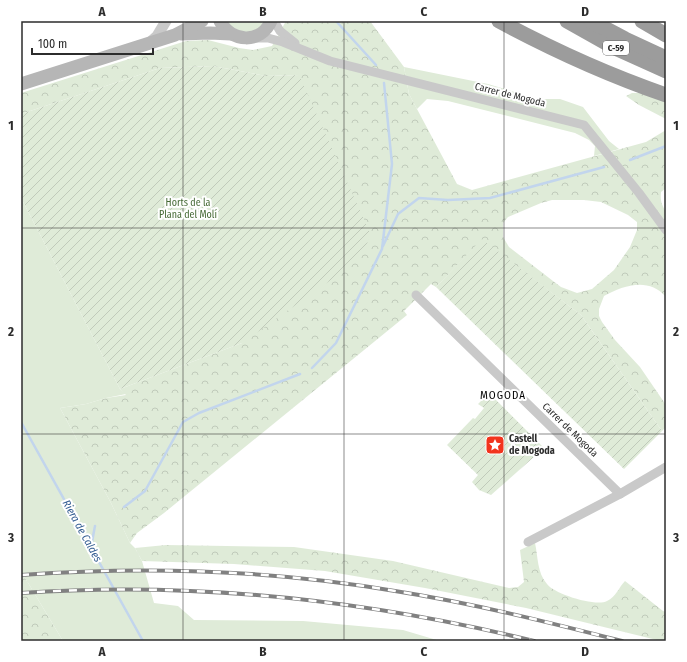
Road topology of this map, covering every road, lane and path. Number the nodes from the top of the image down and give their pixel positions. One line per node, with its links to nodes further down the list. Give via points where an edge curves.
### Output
1 (166, 21): 13 (street, via 157,36)
2 (202, 21): 10 (main road)
3 (220, 21): 9 (main road)
4 (273, 21): 12 (main road, via 264,32); 14 (street, Carrer de Mogoda, via 280,31)
5 (499, 21): 18 (highway, via 573,58)
6 (567, 21): 16 (highway, C-59, via 615,48)
7 (591, 21): 15 (highway, C-59)
8 (642, 21): 11 (highway)
9 (231, 34): 10 (main road, via 210,32); 12 (main road)
10 (175, 35): 13 (main road)
11 (666, 35)
12 (252, 38): 14 (street, Carrer de Mogoda, via 275,39)
13 (147, 44): 17 (main road)
14 (302, 49): 19 (street, Carrer de Mogoda, via 330,60 584,125)
15 (666, 58)
16 (666, 71)
17 (21, 84)
18 (666, 95)
19 (666, 230)
20 (416, 295): 22 (street, Carrer de Mogoda)
21 (666, 467): 22 (street)
22 (620, 494): 23 (street)
23 (528, 542)

